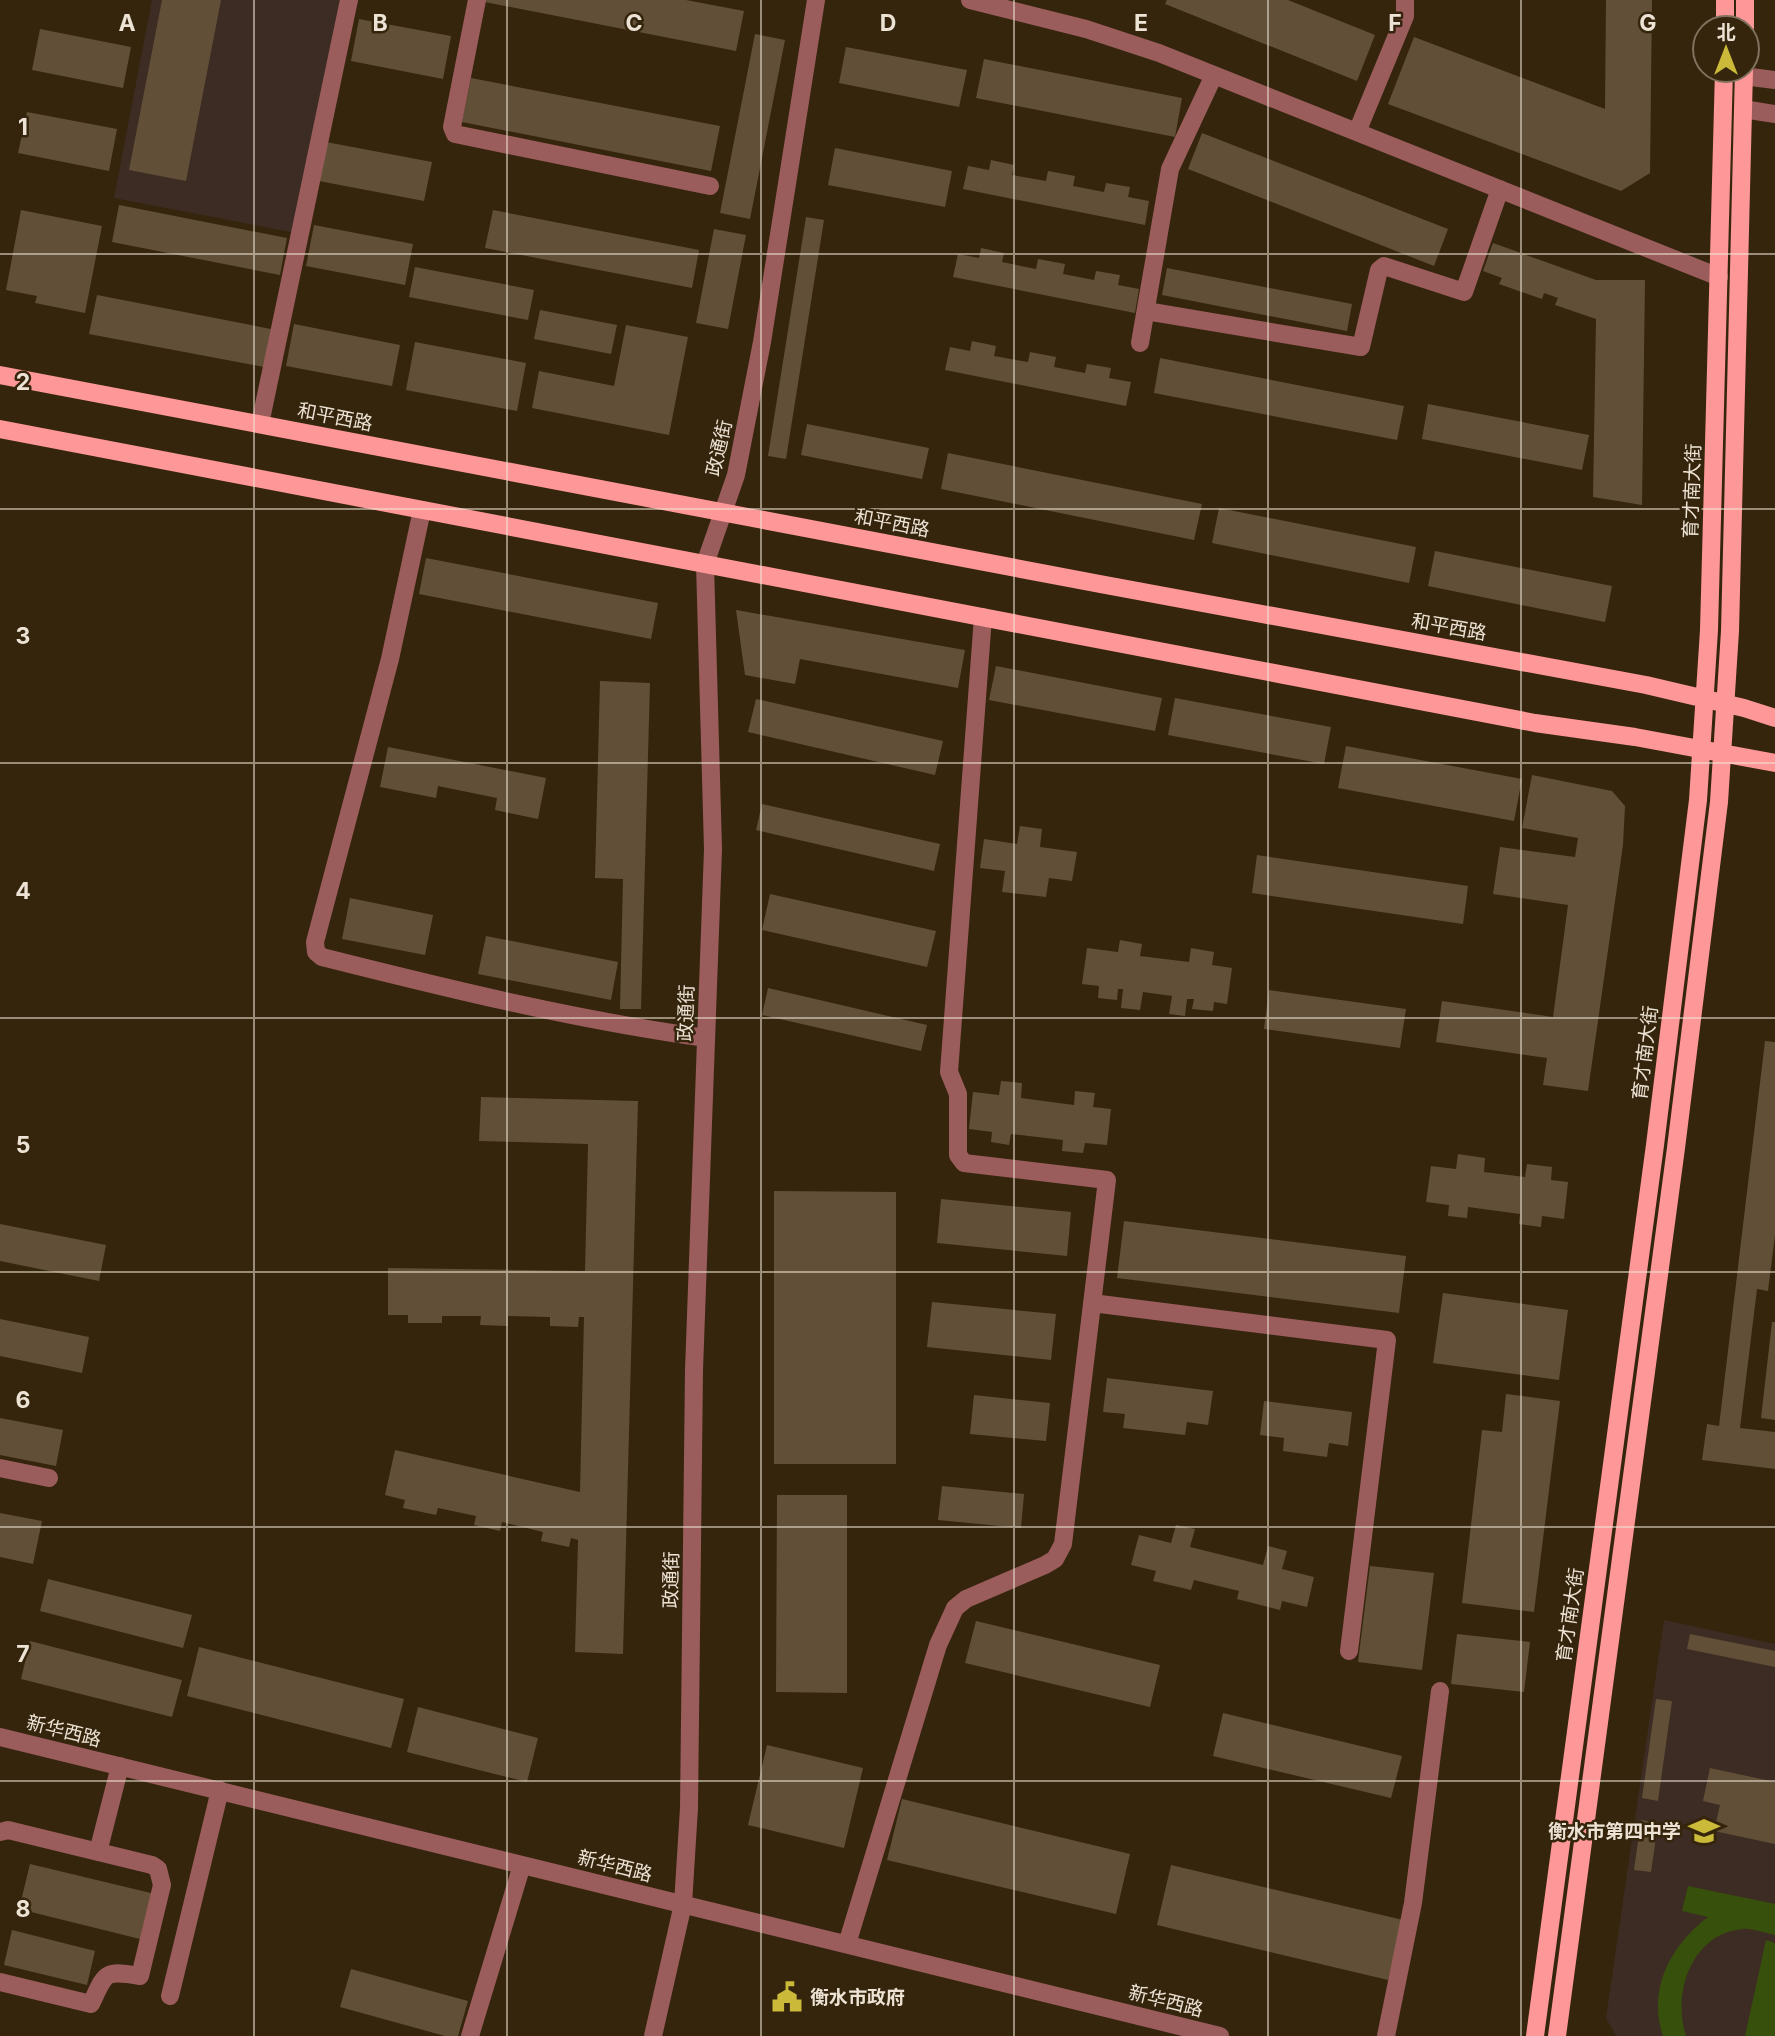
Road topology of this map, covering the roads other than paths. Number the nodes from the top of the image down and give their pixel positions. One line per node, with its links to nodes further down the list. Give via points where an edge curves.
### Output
1 (349, 0): 18 (street)
2 (477, 0): 12 (street, via 452,127 455,134)
3 (816, 0): 21 (street, 政通街, via 762,342 736,475)
4 (970, 0): 6 (street, via 1086,29)
5 (1405, 0): 11 (street, via 1405,16)
6 (1214, 75): 11 (street); 15 (street, via 1170,169)
7 (1724, 84): 14 (main road, 育才南大街)
8 (1743, 84): 9 (main road)
9 (1743, 109): 10 (street); 25 (main road)
10 (1775, 114)
11 (1357, 132): 13 (street)
12 (710, 186)
13 (1500, 189): 14 (street); 15 (street, via 1464,292 1384,266 1379,270 1361,347)
14 (1718, 277): 24 (main road, 育才南大街)
15 (1146, 311): 16 (street)
16 (1140, 343)
17 (0, 374): 18 (main road, 和平西路)
18 (260, 424): 21 (main road, 和平西路)
19 (0, 429): 20 (main road)
20 (422, 510): 22 (main road); 30 (street, via 390,659 316,952 484,998)
21 (723, 512): 22 (street, 政通街); 24 (main road, 和平西路)
22 (705, 564): 23 (main road); 30 (street, 政通街, via 713,849)
23 (983, 617): 27 (main road, via 1535,723); 31 (street, via 949,1072 958,1094 958,1155 964,1163 1107,1180)
24 (1706, 699): 25 (main road, 和平西路); 27 (main road, 育才南大街)
25 (1727, 704): 26 (main road, 和平西路); 28 (main road)
26 (1775, 718)
27 (1702, 749): 28 (main road); 51 (main road, 育才南大街, via 1655,1145)
28 (1723, 753): 29 (main road); 52 (main road, via 1674,1161)
29 (1775, 763)
30 (706, 1038): 42 (street, 政通街, via 694,1370 690,1808)
31 (1092, 1303): 34 (street, via 1387,1340); 43 (street, via 1063,1544 1055,1559 1045,1565 955,1608 938,1645)
32 (0, 1468): 33 (street)
33 (50, 1478)
34 (1349, 1651)
35 (1440, 1691): 50 (street, via 1413,1903)
36 (0, 1737): 37 (street, 新华西路)
37 (120, 1766): 38 (street, 新华西路); 40 (street)
38 (220, 1790): 41 (street, 新华西路); 45 (street)
39 (0, 1832): 40 (street, via 8,1830)
40 (99, 1852): 44 (street, via 158,1869 162,1885 140,1976 110,1974 90,2004)
41 (522, 1864): 42 (street, 新华西路); 47 (street)
42 (683, 1904): 43 (street, 新华西路); 48 (street, 政通街)
43 (847, 1944): 46 (street, 新华西路)
44 (0, 1982)
45 (170, 1996)
46 (1188, 2032): 49 (street, 新华西路)
47 (471, 2036)
48 (653, 2036)
49 (1220, 2036)
50 (1386, 2036)
51 (1535, 2036)
52 (1557, 2036)

